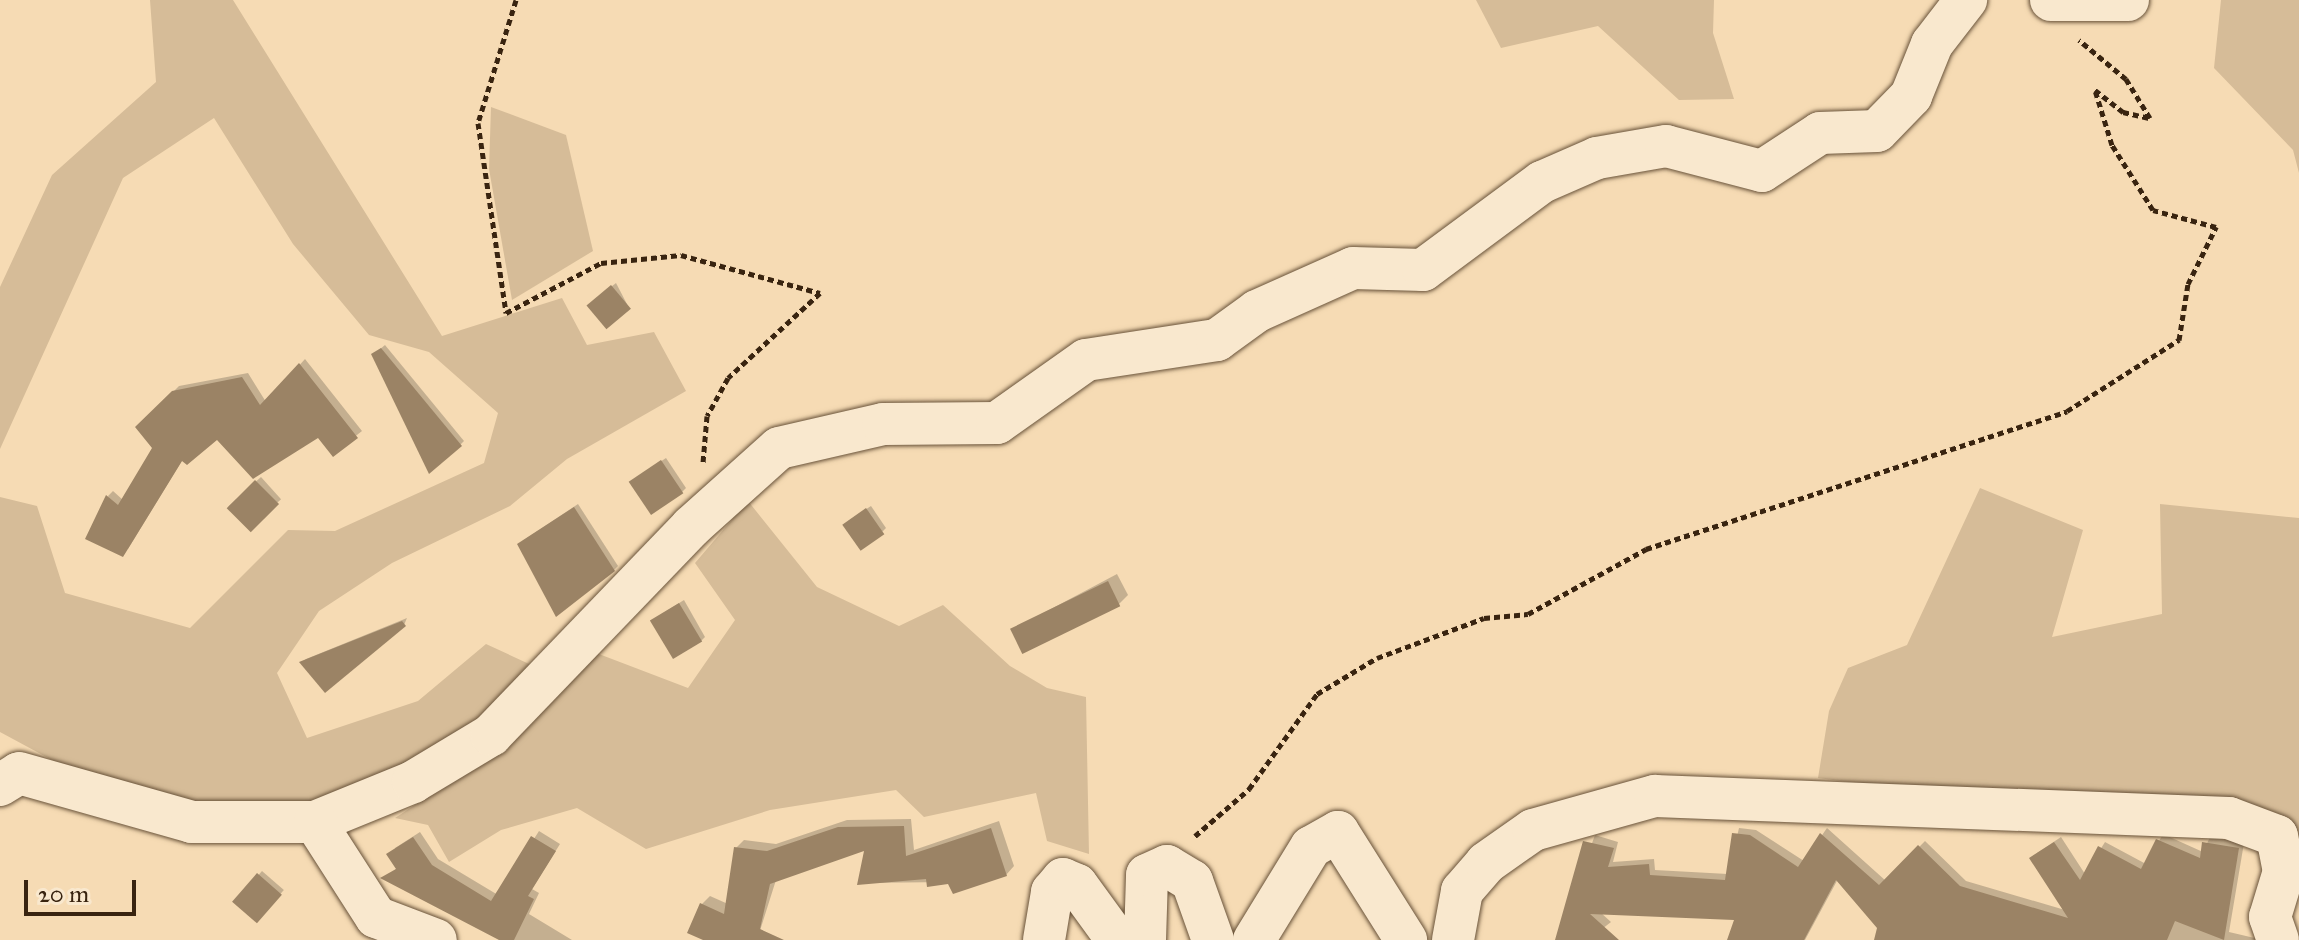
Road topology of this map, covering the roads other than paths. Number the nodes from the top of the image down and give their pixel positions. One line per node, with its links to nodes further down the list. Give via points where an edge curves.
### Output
1 (1966, 0): 5 (street, via 1932,44 1911,96 1877,131 1820,133 1762,171 1666,146 1597,158 1542,182 1423,270 1353,268 1257,311 1217,340 1086,360 997,423 883,424 779,448 715,506 491,735 413,782)
2 (2128, 0): 3 (street)
3 (2061, 16)
4 (0, 785): 5 (street, via 19,773 192,822)
5 (315, 822): 6 (street, via 376,917)
6 (436, 940)
7 (1044, 940): 8 (street, via 1052,892 1063,879 1077,885)
8 (1117, 940)
9 (1145, 940): 10 (street, via 1147,875 1167,866 1192,881)
10 (1213, 940)
11 (1254, 940): 12 (street, via 1311,847 1338,832)
12 (1406, 940)
13 (1453, 940): 14 (street, via 1462,891 1486,863 1533,830 1655,796 2229,818 2277,836 2284,871 2270,917)
14 (2278, 940)

